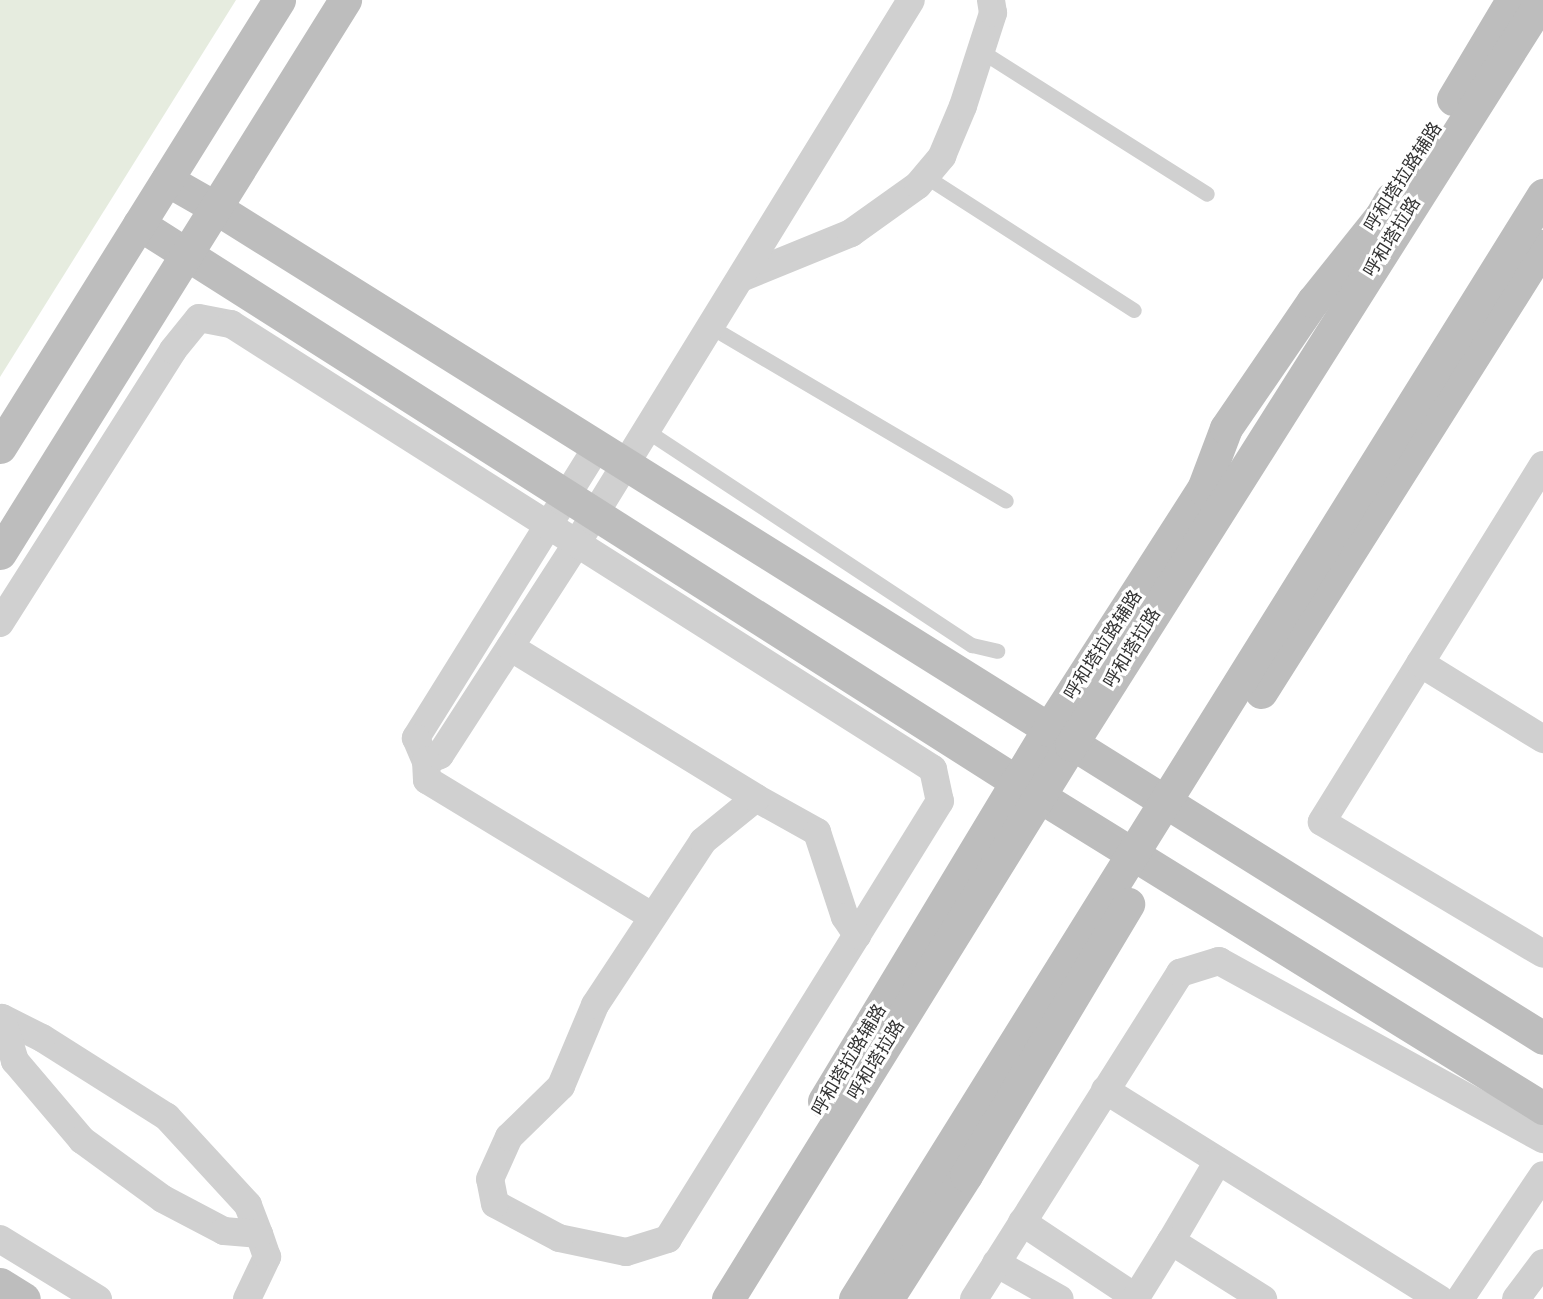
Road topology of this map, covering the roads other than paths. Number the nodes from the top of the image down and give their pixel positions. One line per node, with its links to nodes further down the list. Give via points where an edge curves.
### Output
1 (279, 0): 9 (street)
2 (345, 0): 12 (street)
3 (911, 0): 16 (street)
4 (991, 0): 7 (street, via 993,13)
5 (1512, 0): 35 (street, 呼和塔拉路辅路, via 1381,216 1313,301 1226,428 1203,489)
6 (1542, 0): 35 (street, 呼和塔拉路)
7 (981, 51): 8 (street, via 942,156); 10 (lane)
8 (925, 176): 16 (street, via 851,233); 17 (lane)
9 (166, 180): 12 (street); 13 (street)
10 (1207, 195)
11 (1543, 195): 40 (street)
12 (216, 208): 15 (street); 21 (street)
13 (139, 224): 15 (street); 20 (street)
14 (1543, 246): 40 (street)
15 (186, 256): 24 (street); 30 (street)
16 (741, 278): 18 (street)
17 (1134, 310)
18 (711, 327): 19 (street); 25 (lane)
19 (646, 431): 22 (street); 33 (lane, via 972,645)
20 (0, 447)
21 (597, 447): 22 (street); 24 (street)
22 (626, 465): 27 (street); 35 (street)
23 (1543, 465): 26 (street)
24 (566, 497): 27 (street); 28 (street)
25 (1006, 501)
26 (1533, 504): 34 (street)
27 (594, 514): 29 (street); 38 (street)
28 (548, 527): 29 (street); 31 (street, via 231,324 199,318 173,350); 37 (street, via 416,738)
29 (576, 543): 32 (street); 43 (street, via 933,769 940,801)
30 (0, 553)
31 (0, 623)
32 (510, 647): 37 (street, via 440,755); 39 (street)
33 (996, 651)
34 (1420, 663): 36 (street); 44 (street, via 1322,822)
35 (1060, 737): 38 (street, 呼和塔拉路); 40 (street)
36 (1543, 739)
37 (426, 761): 42 (street, via 427,780)
38 (1029, 789): 41 (street); 63 (street, 呼和塔拉路辅路); 64 (street, 呼和塔拉路)
39 (756, 798): 42 (street, via 703,841); 43 (street, via 817,832 844,918)
40 (1174, 809): 41 (street); 46 (street)
41 (1143, 858): 48 (street); 65 (street); 66 (street, via 966,1175)
42 (652, 916): 43 (street, via 595,1005 561,1086 509,1137 490,1179 495,1204 559,1238 626,1252 668,1239)
43 (857, 934)
44 (1543, 954)
45 (1, 1018): 53 (street, via 42,1038 167,1118 248,1205); 53 (street, via 15,1061 82,1140 163,1199 224,1231)
46 (1543, 1038)
47 (1106, 1090): 49 (street, via 1180,973 1219,960); 50 (street); 52 (street)
48 (1543, 1108)
49 (1543, 1139)
50 (1218, 1161): 55 (street); 70 (street)
51 (1543, 1175): 71 (street)
52 (1022, 1222): 56 (street); 59 (street)
53 (259, 1234): 62 (street, via 267,1257)
54 (0, 1239): 61 (street)
55 (1171, 1241): 59 (street); 69 (street)
56 (996, 1263): 67 (street); 68 (street)
57 (1543, 1263): 72 (street)
58 (0, 1284): 60 (street)
59 (1135, 1298)
60 (24, 1299)
61 (98, 1299)
62 (247, 1299)
63 (703, 1299)
64 (728, 1299)
65 (855, 1299)
66 (887, 1299)
67 (974, 1299)
68 (1060, 1299)
69 (1263, 1299)
70 (1440, 1299)
71 (1460, 1299)
72 (1516, 1299)

